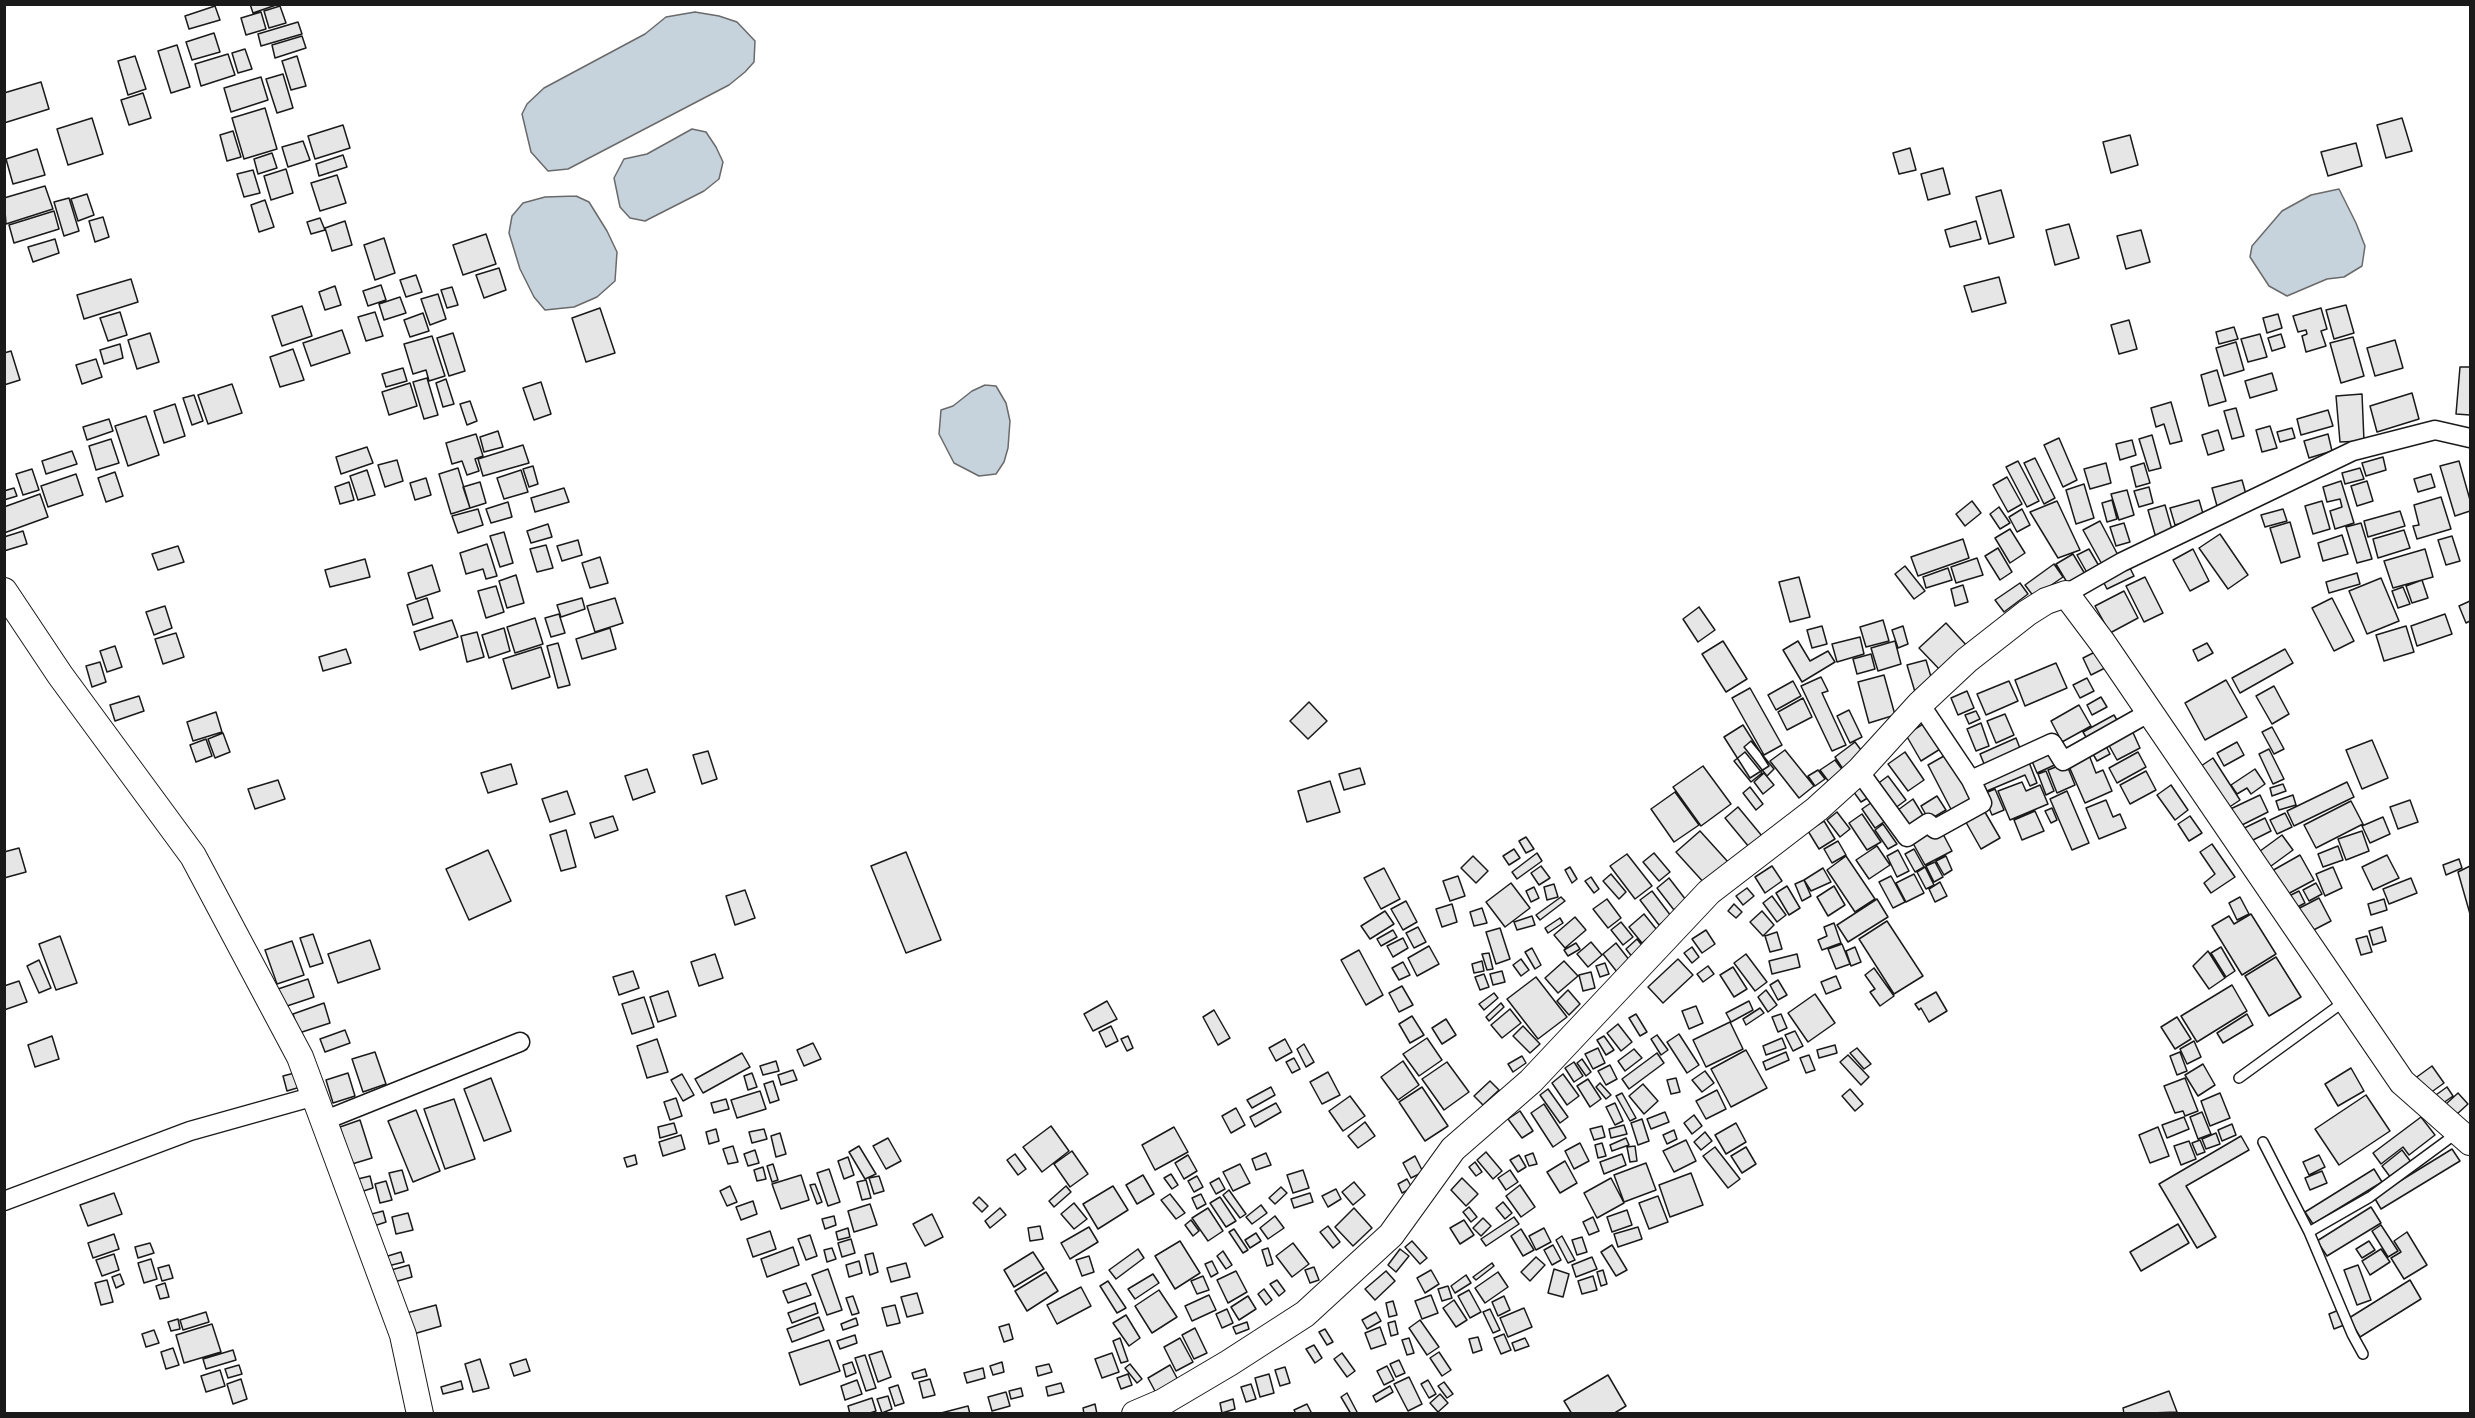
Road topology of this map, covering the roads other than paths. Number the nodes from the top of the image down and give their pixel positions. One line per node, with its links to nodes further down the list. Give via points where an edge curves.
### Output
1 (2470, 438): 2 (street, via 2435,430 2353,451 2122,562)
2 (2066, 594): 4 (main road, via 2027,613 1967,660); 5 (main road)
3 (7, 599): 11 (main road, via 194,856 300,1057)
4 (1920, 704): 6 (main road); 7 (street)
5 (2150, 712): 7 (street, via 2063,761 2052,743); 8 (main road)
6 (1859, 771): 7 (street, via 1906,837 1928,824 1935,829 1982,803); 19 (main road, via 1709,892 1531,1081 1453,1149 1392,1235 1305,1314 1229,1364 1163,1402)
7 (1971, 780)
8 (2347, 1000): 10 (lane); 13 (main road, via 2402,1082)
9 (520, 1042): 12 (street)
10 (2239, 1078)
11 (315, 1096): 12 (main road); 15 (street, via 190,1131)
12 (323, 1121): 18 (main road, via 403,1335)
13 (2464, 1137): 16 (lane)
14 (2263, 1142): 16 (lane)
15 (4, 1201)
16 (2309, 1232): 17 (lane)
17 (2363, 1354)
18 (420, 1413)
19 (1135, 1413)

